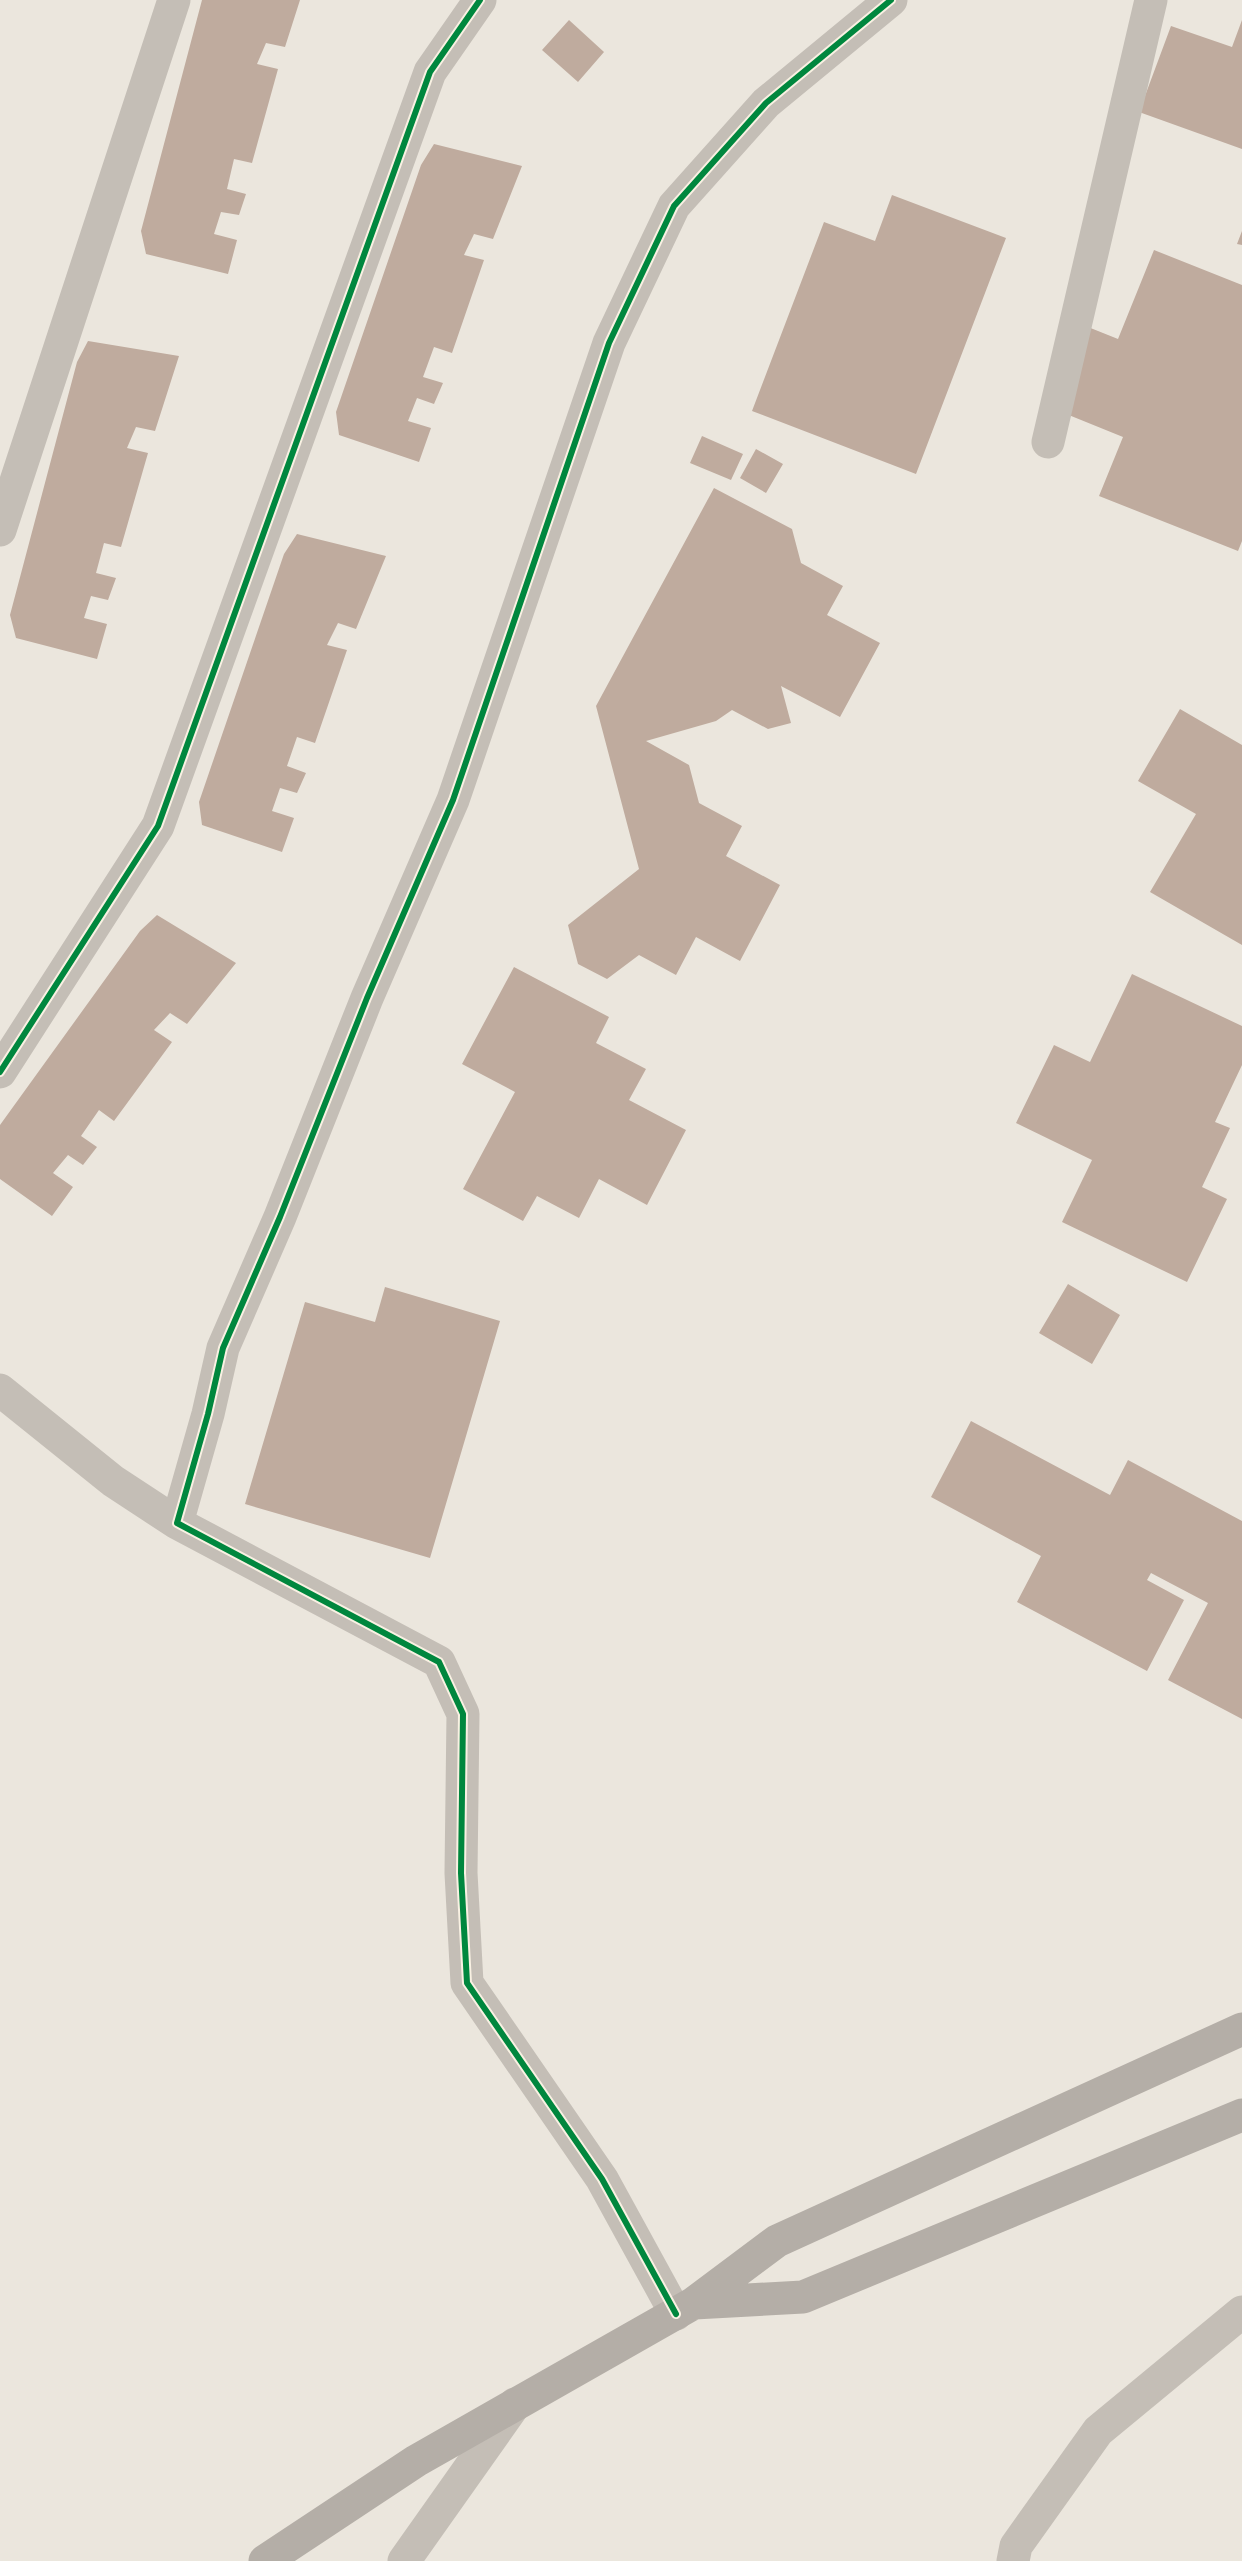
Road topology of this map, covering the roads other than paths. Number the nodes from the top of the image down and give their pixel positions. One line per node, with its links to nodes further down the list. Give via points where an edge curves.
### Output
1 (174, 0): 6 (street)
2 (480, 0): 7 (street, via 430,72 158,826)
3 (891, 0): 9 (street, via 766,103 674,206 609,344 453,800 223,1348)
4 (1151, 0): 5 (street)
5 (1047, 442)
6 (0, 530)
7 (0, 1072)
8 (0, 1390): 9 (street, via 113,1481)
9 (177, 1523): 12 (street, via 439,1662 463,1714 461,1873 467,1983)
10 (1242, 2029): 12 (street, via 777,2241)
11 (1242, 2115): 12 (street, via 803,2297)
12 (685, 2308): 14 (street)
13 (1242, 2312): 17 (street, via 1098,2431 1016,2546)
14 (515, 2404): 15 (street, via 416,2462); 16 (street)
15 (265, 2561)
16 (404, 2561)
17 (1012, 2561)

